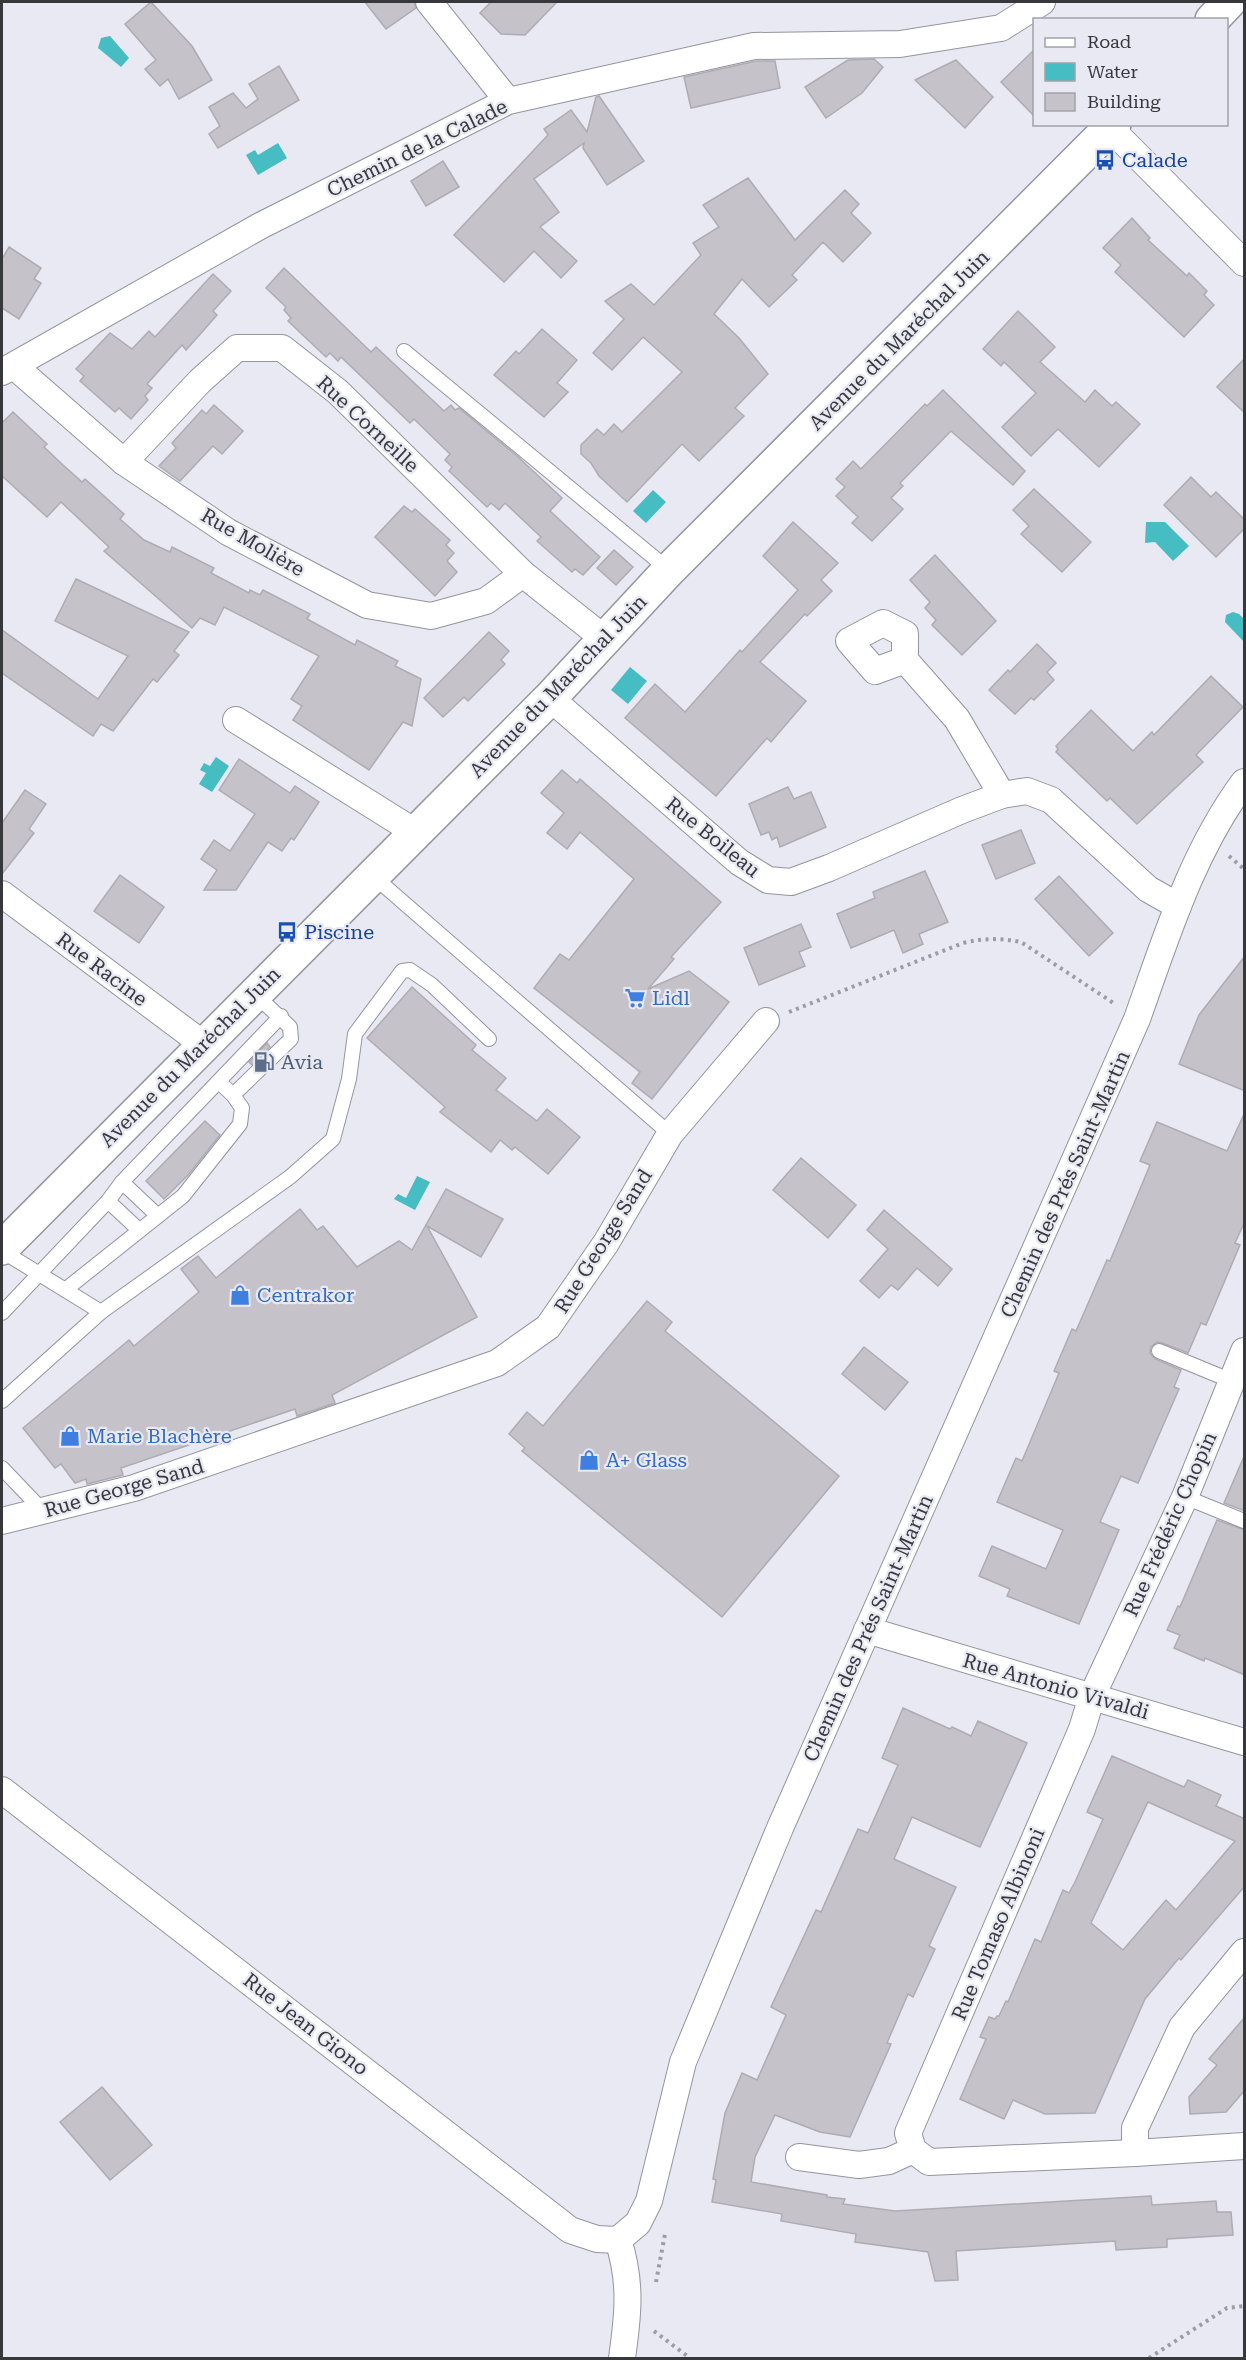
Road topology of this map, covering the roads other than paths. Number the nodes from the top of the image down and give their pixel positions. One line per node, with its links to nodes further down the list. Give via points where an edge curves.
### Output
1 (429, 2): 5 (street)
2 (1042, 2): 5 (street, Chemin de la Calade, via 1001,28 900,44 754,46)
3 (1229, 2): 4 (main road)
4 (1214, 18)
5 (508, 101): 9 (street, Chemin de la Calade, via 260,226)
6 (1112, 126): 7 (street); 11 (main road, Avenue du Maréchal Juin)
7 (1245, 263)
8 (405, 351): 11 (lane)
9 (8, 369): 10 (street, Rue Molière)
10 (124, 462): 12 (street, Rue Molière, via 228,532 367,605 430,616 486,601); 12 (street, Rue Corneille, via 200,381 237,348 282,348 338,392)
11 (669, 570): 13 (main road, Avenue du Maréchal Juin)
12 (523, 574): 13 (street, Rue Corneille)
13 (606, 640): 15 (main road, Avenue du Maréchal Juin)
14 (905, 660): 18 (street, via 957,719)
15 (550, 698): 18 (street, Rue Boileau, via 739,862 768,880 791,882); 19 (main road, Avenue du Maréchal Juin)
16 (236, 720): 19 (street)
17 (1245, 782): 22 (street, Chemin des Prés Saint-Martin, via 1209,838)
18 (1002, 795): 22 (street, Rue Boileau, via 1027,791 1051,800 1148,890)
19 (415, 832): 20 (main road, Avenue du Maréchal Juin)
20 (372, 875): 23 (main road, Avenue du Maréchal Juin); 30 (lane)
21 (2, 894): 27 (street, Rue Racine)
22 (1178, 906): 49 (street, Chemin des Prés Saint-Martin, via 1137,1020)
23 (254, 993): 24 (lane); 27 (main road, Avenue du Maréchal Juin)
24 (281, 1016): 28 (lane); 29 (lane, via 290,1027 291,1039)
25 (766, 1021): 30 (street, Rue George Sand)
26 (489, 1040): 38 (lane, via 432,985 410,970 402,971 355,1034 349,1080 333,1138 290,1177)
27 (203, 1044): 35 (main road, Avenue du Maréchal Juin)
28 (219, 1082): 29 (lane); 31 (lane)
29 (233, 1095): 33 (lane, via 242,1108 240,1124 183,1196)
30 (670, 1134): 46 (street, Rue George Sand, via 606,1243 549,1327 497,1363 134,1488)
31 (122, 1182): 32 (lane); 33 (lane)
32 (108, 1201): 34 (lane); 36 (lane)
33 (158, 1216): 34 (lane)
34 (139, 1230): 37 (lane)
35 (2, 1250): 36 (lane)
36 (39, 1274): 37 (lane); 39 (lane)
37 (65, 1290): 38 (lane)
38 (100, 1312): 43 (lane)
39 (2, 1313)
40 (1159, 1351): 42 (lane)
41 (1245, 1351): 42 (street, Rue Frédéric Chopin)
42 (1232, 1381): 45 (street, Rue Frédéric Chopin)
43 (2, 1401)
44 (2, 1468): 46 (lane)
45 (1185, 1497): 48 (lane); 50 (street, Rue Frédéric Chopin)
46 (44, 1512): 47 (street, Rue George Sand)
47 (2, 1521)
48 (1245, 1521)
49 (867, 1630): 50 (street, Rue Antonio Vivaldi); 58 (street, Chemin des Prés Saint-Martin, via 683,2062 649,2201 638,2223)
50 (1092, 1696): 51 (street, Rue Antonio Vivaldi); 55 (street, Rue Tomaso Albinoni, via 1082,1729 908,2133)
51 (1245, 1742)
52 (2, 1790): 58 (street, Rue Jean Giono, via 570,2230 597,2239)
53 (1245, 1952): 56 (street, via 1182,2026 1135,2128)
54 (1245, 2146): 56 (street)
55 (914, 2150): 56 (street, via 929,2162); 57 (street, via 889,2161 859,2165)
56 (1135, 2153)
57 (799, 2157)
58 (618, 2240): 59 (street, via 626,2264 629,2313)
59 (622, 2358)

